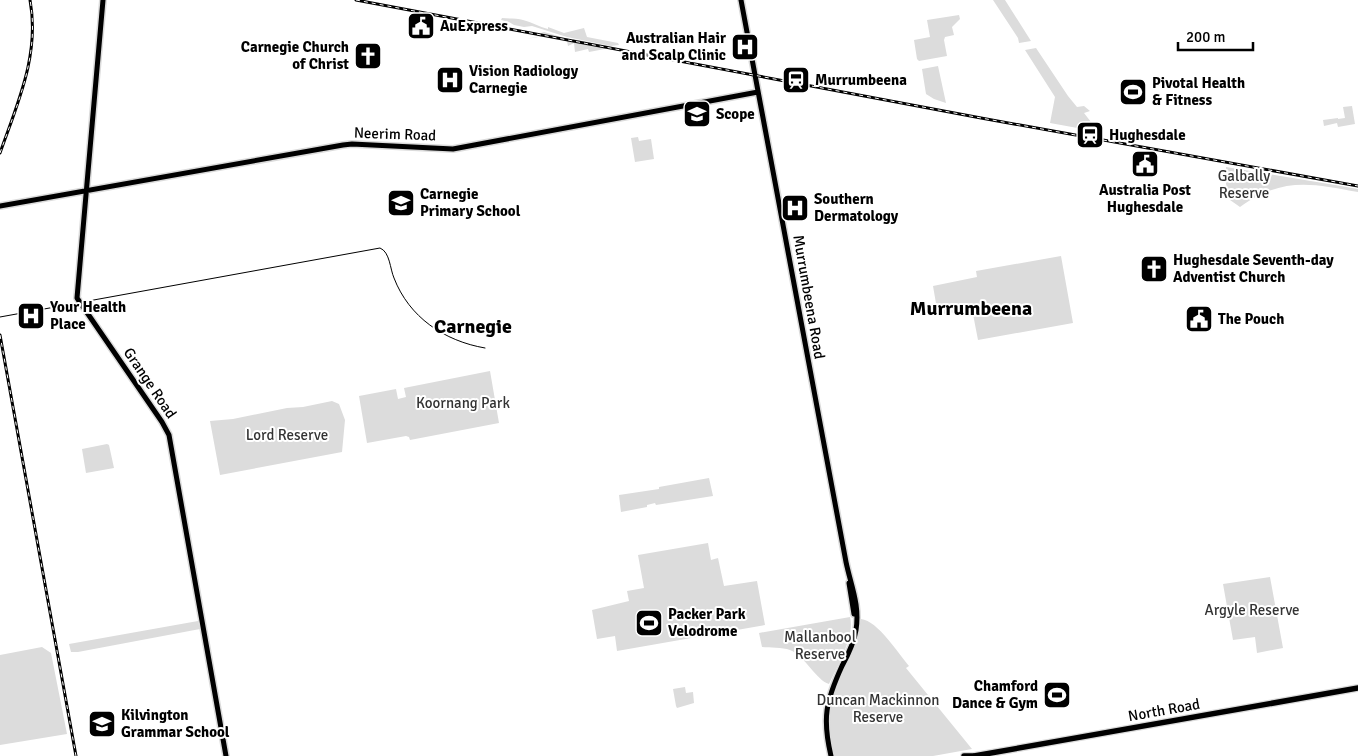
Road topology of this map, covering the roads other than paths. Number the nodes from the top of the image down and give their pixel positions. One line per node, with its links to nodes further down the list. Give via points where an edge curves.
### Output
1 (103, 0): 4 (main road, Grange Road)
2 (741, 0): 3 (main road, Murrumbeena Road)
3 (758, 92): 4 (main road, Neerim Road, via 453,149 352,144); 8 (main road, Murrumbeena Road, via 854,591 851,639 824,708 823,731)
4 (87, 190): 5 (main road, Neerim Road); 7 (main road, Grange Road, via 78,299 169,434)
5 (0, 206)
6 (1358, 688): 10 (highway, North Road)
7 (226, 756)
8 (829, 756)
9 (964, 756): 10 (highway, North Road)
10 (974, 756)

